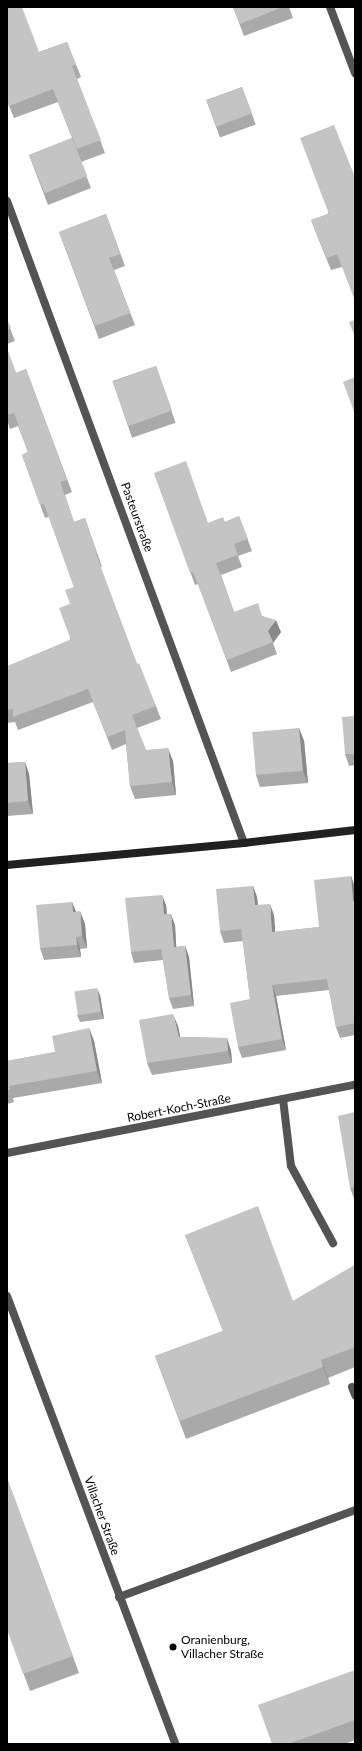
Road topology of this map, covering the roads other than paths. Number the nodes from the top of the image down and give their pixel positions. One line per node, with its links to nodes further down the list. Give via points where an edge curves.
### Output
1 (330, 7): 2 (street)
2 (355, 73)
3 (7, 201): 5 (street, Pasteurstraße)
4 (355, 830): 5 (street)
5 (244, 843): 6 (street)
6 (7, 865)
7 (355, 1086): 8 (street, Robert-Koch-Straße)
8 (283, 1099): 9 (street, Robert-Koch-Straße); 10 (street, via 291,1166)
9 (7, 1153)
10 (334, 1243)
11 (7, 1296): 13 (street, Villacher Straße)
12 (355, 1510): 13 (street)
13 (119, 1597): 14 (street, Villacher Straße)
14 (175, 1744)

